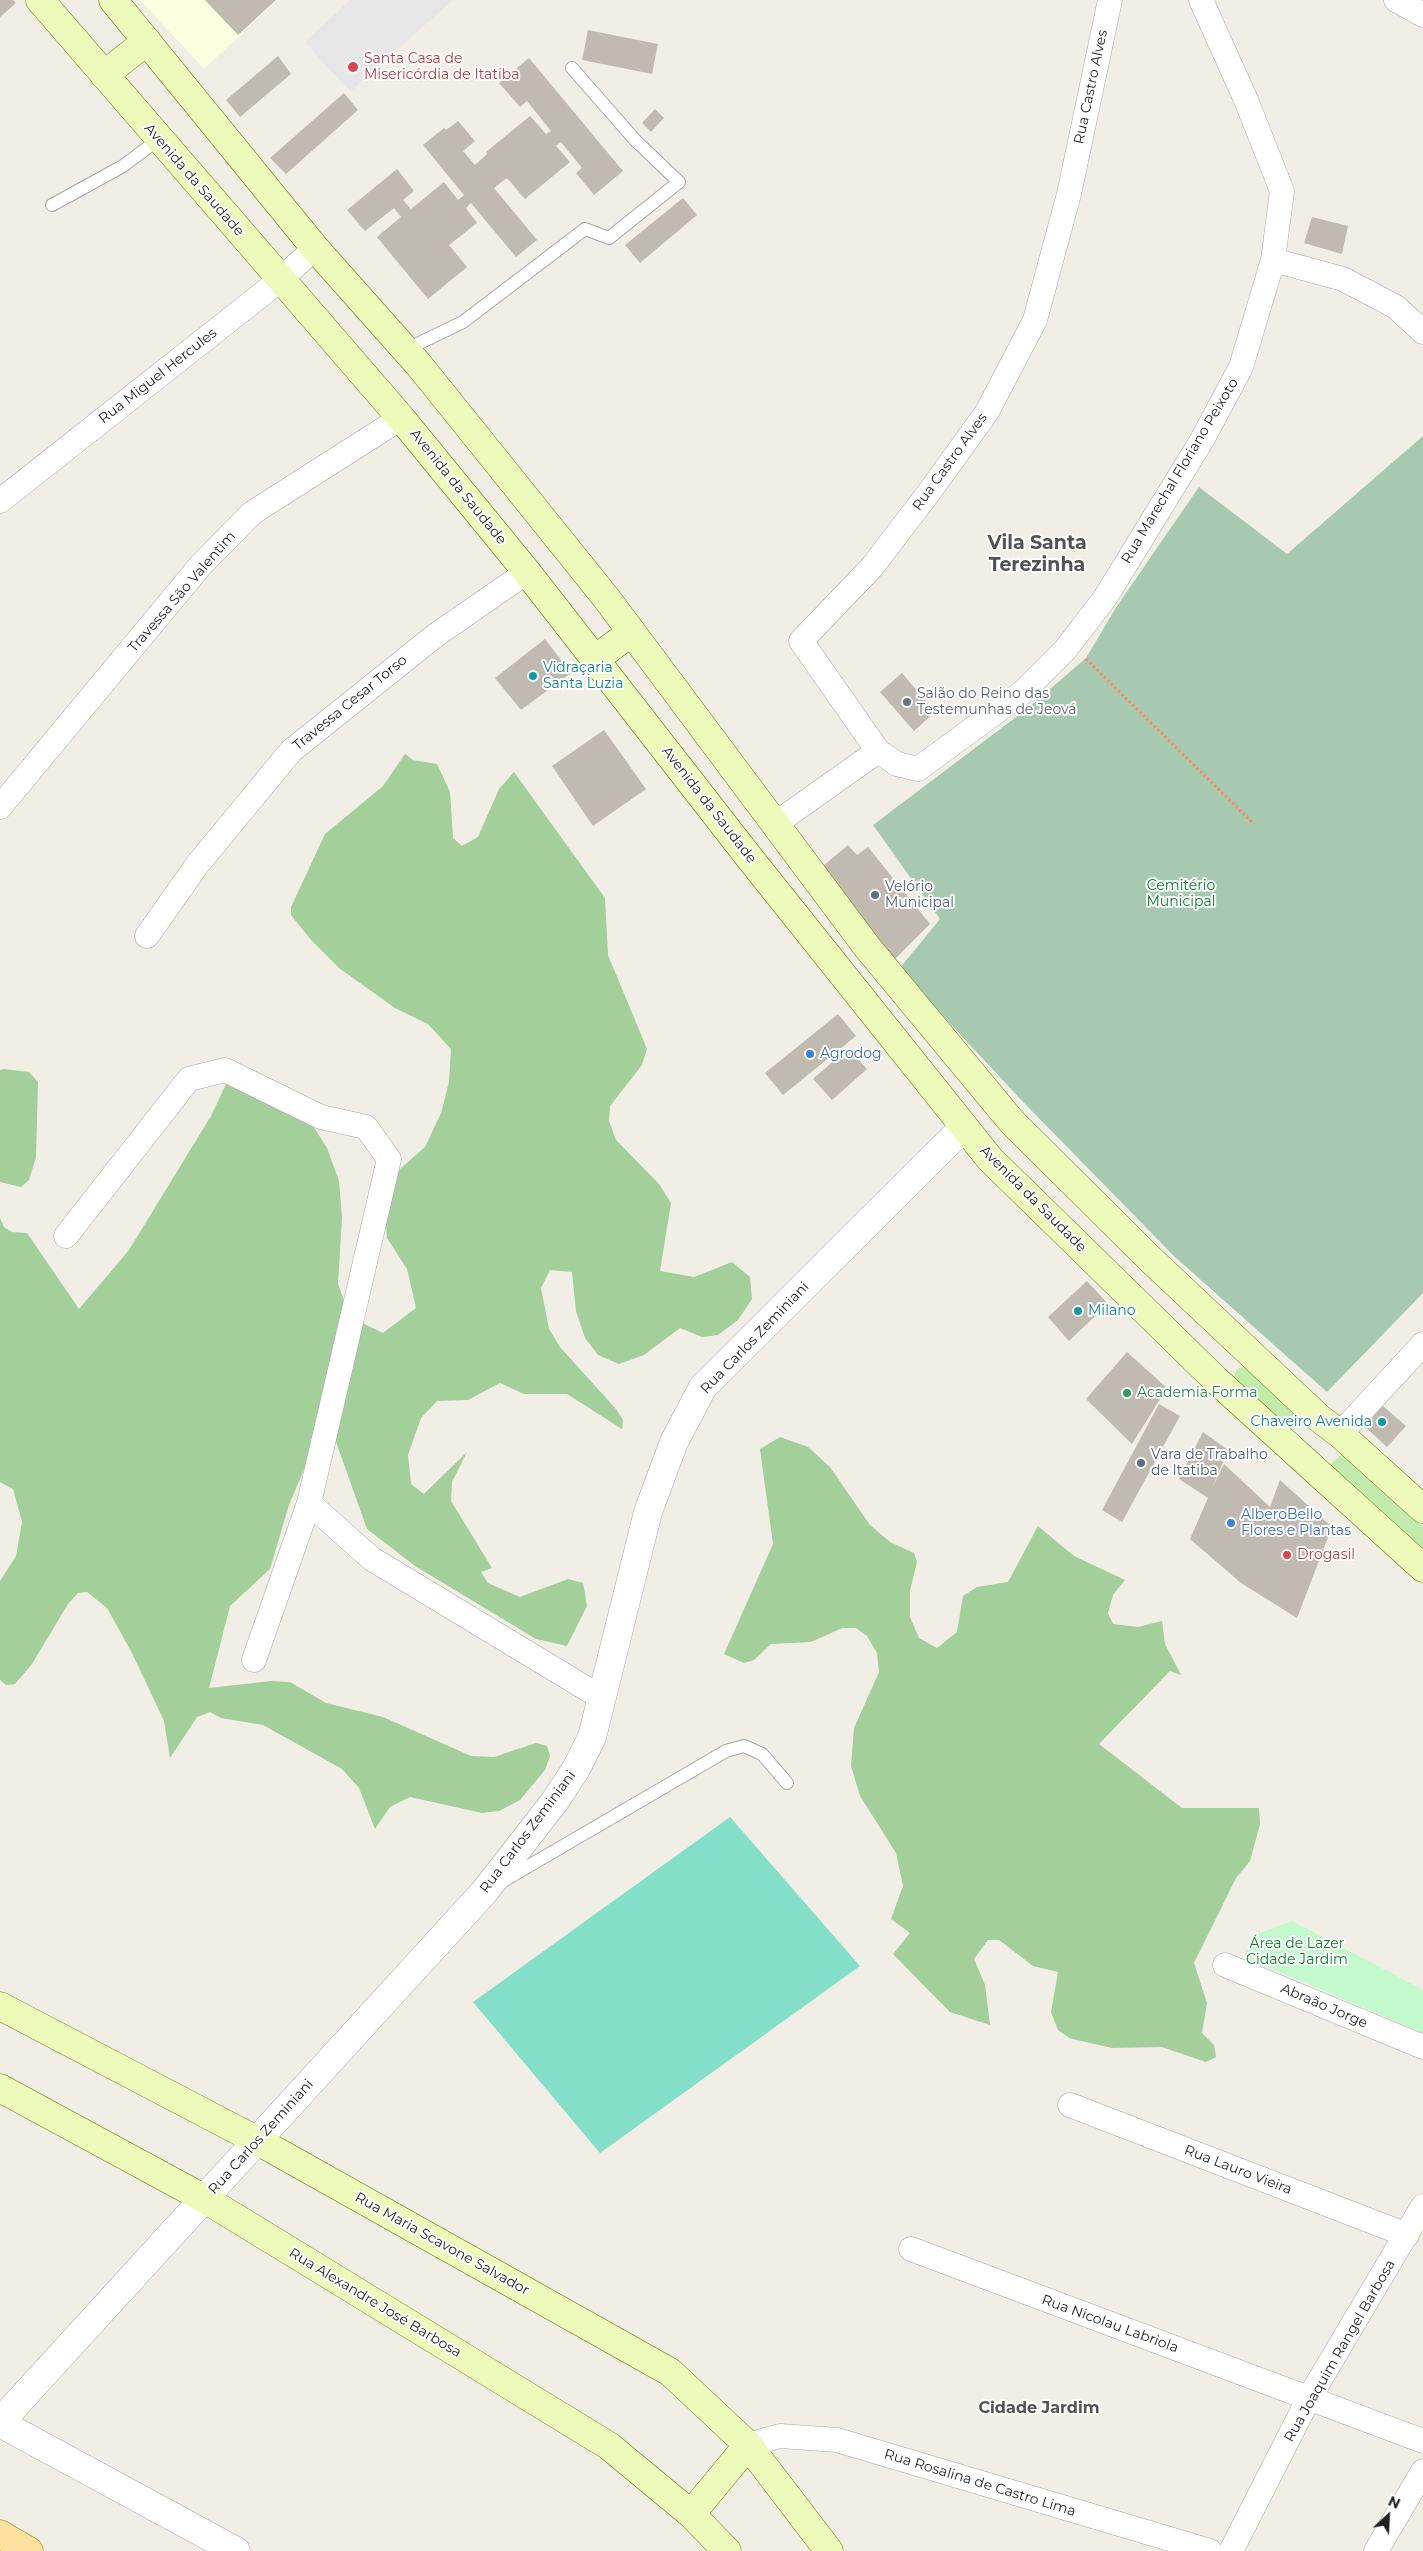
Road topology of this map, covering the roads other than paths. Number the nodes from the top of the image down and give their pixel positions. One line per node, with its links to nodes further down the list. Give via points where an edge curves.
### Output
1 (40, 0): 9 (main road, Avenida da Saudade)
2 (113, 0): 7 (main road)
3 (1110, 0): 22 (street, Rua Castro Alves, via 1069,194 1035,320 987,412 930,491 872,567 801,640)
4 (1201, 0): 13 (street, Rua Marechal Floriano Peixoto, via 1282,190)
5 (1396, 0): 6 (street)
6 (1423, 15)
7 (147, 41): 9 (main road); 12 (main road)
8 (572, 68): 16 (lane, via 635,140 679,182 609,238 585,230 463,322)
9 (104, 75): 10 (main road, Avenida da Saudade)
10 (159, 139): 11 (lane, via 123,166); 14 (main road, Avenida da Saudade)
11 (52, 205)
12 (316, 248): 14 (street, Rua Miguel Hercules); 16 (main road)
13 (1273, 260): 15 (street, via 1343,279 1396,307); 22 (street, Rua Marechal Floriano Peixoto, via 1242,367 1202,440 1105,598 1064,650 1023,692 918,769 897,764)
14 (280, 280): 17 (main road, Avenida da Saudade); 18 (street, Rua Miguel Hercules)
15 (1423, 332)
16 (405, 350): 20 (main road)
17 (401, 418): 19 (main road, Avenida da Saudade); 23 (street, Travessa São Valentim, via 252,513 200,566)
18 (0, 501)
19 (527, 572): 21 (main road, Avenida da Saudade); 25 (street, Travessa Cesar Torso, via 436,635 291,751 197,865)
20 (632, 632): 21 (main road); 24 (main road)
21 (595, 659): 26 (main road, Avenida da Saudade)
22 (878, 750): 24 (street)
23 (0, 808)
24 (776, 824): 28 (main road, via 867,947 1012,1122)
25 (147, 936)
26 (964, 1127): 29 (main road, Avenida da Saudade, via 990,1159); 39 (street, Rua Carlos Zeminiani, via 702,1388 674,1442 648,1512)
27 (66, 1236): 35 (street, via 188,1079 226,1070 321,1117 366,1127 389,1159)
28 (1192, 1298): 29 (main road, via 1184,1313 1174,1321); 31 (main road)
29 (1159, 1324): 32 (main road, Avenida da Saudade)
30 (1423, 1344): 33 (street)
31 (1245, 1348): 32 (main road, via 1230,1354 1220,1366); 33 (main road)
32 (1216, 1380): 34 (main road, Avenida da Saudade)
33 (1340, 1434): 34 (main road, via 1325,1445 1310,1449); 36 (main road)
34 (1292, 1448): 37 (main road, Avenida da Saudade)
35 (309, 1503): 38 (street); 39 (street, via 372,1559)
36 (1423, 1508)
37 (1423, 1568)
38 (254, 1660)
39 (602, 1698): 41 (street, Rua Carlos Zeminiani, via 592,1737 576,1769)
40 (787, 1783): 41 (lane, via 762,1754 744,1746 726,1751)
41 (485, 1891): 47 (street, Rua Carlos Zeminiani)
42 (1226, 1965): 44 (street, Abraão Jorge)
43 (0, 2006): 47 (main road, Rua Maria Scavone Salvador)
44 (1423, 2047)
45 (0, 2088): 48 (main road, Rua Alexandre José Barbosa)
46 (1070, 2105): 50 (street, Rua Lauro Vieira)
47 (258, 2141): 48 (street, Rua Carlos Zeminiani); 55 (main road, Rua Maria Scavone Salvador, via 670,2372)
48 (205, 2198): 53 (street, Rua Carlos Zeminiani); 57 (main road, Rua Alexandre José Barbosa, via 609,2446)
49 (1423, 2206): 50 (street, Rua Joaquim Rangel Barbosa)
50 (1407, 2235): 52 (street, Rua Joaquim Rangel Barbosa)
51 (911, 2249): 52 (street, Rua Nicolau Labriola)
52 (1309, 2398): 54 (street, Rua Nicolau Labriola); 64 (street, Rua Joaquim Rangel Barbosa)
53 (0, 2423): 60 (street)
54 (1423, 2441)
55 (748, 2445): 57 (main road); 62 (main road, Rua Maria Scavone Salvador); 63 (street, Rua Rosalina de Castro Lima, via 780,2436 838,2440)
56 (1423, 2471): 65 (street)
57 (691, 2514): 61 (main road, Rua Alexandre José Barbosa)
58 (0, 2534): 59 (main road)
59 (30, 2551)
60 (236, 2551)
61 (727, 2551)
62 (829, 2551)
63 (1210, 2551)
64 (1232, 2551)
65 (1376, 2551)

